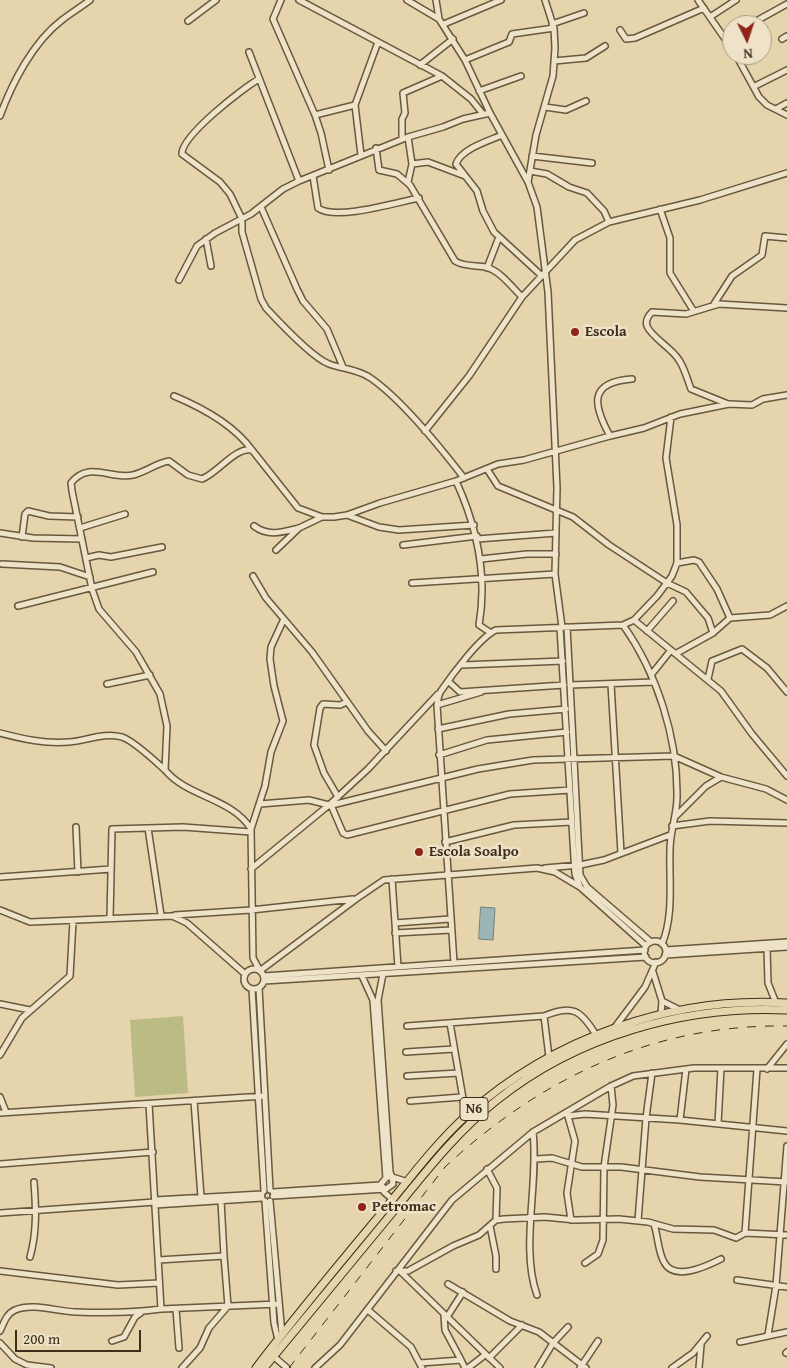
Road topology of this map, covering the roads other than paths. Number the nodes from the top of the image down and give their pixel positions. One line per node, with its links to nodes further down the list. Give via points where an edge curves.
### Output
1 (90, 0): 45 (street, via 47,34 13,83)
2 (216, 0): 17 (street)
3 (281, 0): 43 (street, via 273,20)
4 (299, 0): 23 (street)
5 (407, 0): 16 (street)
6 (437, 0): 16 (street)
7 (501, 0): 18 (street)
8 (545, 0): 19 (street)
9 (698, 0): 12 (street)
10 (736, 0): 15 (street)
11 (787, 4): 14 (street)
12 (704, 8): 15 (street); 20 (street, via 634,38 626,39)
13 (584, 13): 19 (street)
14 (767, 15)
15 (710, 17): 21 (street)
16 (439, 19): 18 (street)
17 (188, 21)
18 (444, 24): 22 (street)
19 (553, 26): 26 (street, via 512,34 509,42); 27 (street)
20 (620, 30)
21 (722, 33)
22 (453, 39): 26 (street); 28 (street)
23 (378, 42): 28 (street); 38 (street)
24 (605, 46): 27 (street, via 586,58)
25 (249, 52): 33 (street)
26 (465, 60): 35 (street)
27 (554, 61): 39 (street)
28 (420, 65): 31 (street)
29 (742, 65): 34 (street)
30 (787, 70): 34 (street)
31 (442, 76): 42 (street, via 471,98); 48 (street, via 403,93)
32 (521, 76): 35 (street)
33 (259, 79): 59 (street); 65 (street, via 234,96 188,139 181,152 220,182)
34 (755, 86): 40 (street, via 759,97)
35 (479, 91): 41 (street)
36 (586, 101): 39 (street, via 566,110)
37 (787, 103): 40 (street)
38 (355, 105): 43 (street); 50 (street)
39 (545, 107): 51 (street)
40 (776, 109): 44 (street)
41 (490, 113): 42 (street); 46 (street)
42 (483, 114): 47 (street)
43 (314, 115): 54 (street)
44 (787, 115)
45 (0, 116)
46 (502, 135): 58 (street, via 477,146 457,162); 61 (street)
47 (408, 136): 48 (street); 53 (street)
48 (402, 139): 49 (street)
49 (376, 148): 50 (street); 60 (street, via 380,170 398,174)
50 (361, 155): 54 (street)
51 (532, 156): 52 (street); 55 (street)
52 (592, 163)
53 (412, 164): 58 (street, via 428,162); 60 (street)
54 (329, 170): 57 (street)
55 (530, 170): 61 (street); 66 (street, via 547,174 587,193 604,211)
56 (787, 173): 64 (street)
57 (313, 176): 59 (street); 62 (street, via 318,208 327,213 380,209)
58 (466, 176): 67 (street, via 477,191 483,211)
59 (299, 180): 63 (street)
60 (408, 182): 62 (street)
61 (528, 182): 72 (street, via 537,207)
62 (419, 198): 71 (street, via 455,262)
63 (260, 207): 65 (street); 78 (street, via 303,301 327,329)
64 (660, 209): 66 (street); 77 (street, via 670,238 670,273)
65 (242, 219): 69 (street); 78 (street, via 242,232 266,308 315,357)
66 (609, 222): 72 (street, via 575,240)
67 (499, 237): 71 (street); 72 (street)
68 (787, 238): 75 (street, via 765,236 762,255 732,276)
69 (206, 240): 70 (street); 73 (street, via 194,249)
70 (210, 266)
71 (487, 268): 74 (street, via 496,272)
72 (544, 274): 74 (street); 87 (street)
73 (179, 280)
74 (522, 297): 84 (street, via 469,376)
75 (712, 306): 76 (street); 77 (street)
76 (787, 308)
77 (694, 310): 82 (street, via 686,314 652,312 646,319 646,325 679,360 691,388)
78 (343, 367): 84 (street, via 368,377 382,387)
79 (632, 379): 85 (street, via 609,383 598,397 598,415)
80 (787, 395): 82 (street, via 764,398 752,405)
81 (174, 396): 86 (street, via 225,423)
82 (729, 404): 83 (street)
83 (671, 417): 85 (street); 112 (street, via 666,458 677,526)
84 (425, 431): 89 (street)
85 (610, 436): 87 (street)
86 (252, 450): 94 (street, via 240,451 220,469 202,479 188,475 174,462 161,462 132,475 91,470 71,483); 95 (street, via 298,508)
87 (555, 451): 88 (street); 91 (street)
88 (487, 469): 89 (street); 91 (street, via 498,486)
89 (464, 478): 90 (street)
90 (456, 481): 93 (street, via 380,502); 96 (street)
91 (557, 511): 101 (street); 119 (street, via 573,517)
92 (125, 514): 98 (street)
93 (347, 515): 95 (street); 96 (street, via 379,527 400,530)
94 (78, 516): 98 (street); 102 (street, via 65,518 28,511)
95 (322, 516): 99 (street)
96 (474, 525): 103 (street)
97 (254, 526): 99 (street, via 272,533)
98 (80, 528): 104 (street)
99 (299, 528): 107 (street)
100 (0, 533): 102 (street)
101 (556, 533): 103 (street); 108 (street)
102 (22, 537): 104 (street)
103 (477, 538): 105 (street); 110 (street)
104 (82, 539): 109 (street)
105 (403, 545)
106 (162, 547): 109 (street, via 111,557)
107 (276, 550)
108 (556, 554): 110 (street); 114 (street)
109 (86, 558): 116 (street)
110 (481, 559): 117 (street)
111 (2, 564): 116 (street, via 60,567)
112 (677, 564): 119 (street); 124 (street, via 699,562 709,574)
113 (153, 572): 120 (street)
114 (555, 574): 117 (street); 128 (street)
115 (253, 576): 126 (street)
116 (90, 577): 120 (street)
117 (482, 578): 118 (street); 130 (street, via 479,625)
118 (412, 583)
119 (666, 583): 125 (street); 131 (street, via 688,594 708,618)
120 (92, 589): 122 (street); 138 (street, via 102,614 136,652)
121 (673, 601): 129 (street)
122 (18, 606)
123 (787, 606): 124 (street, via 770,615)
124 (730, 618): 131 (street)
125 (634, 620): 127 (street); 129 (street)
126 (283, 621): 150 (street, via 312,652); 172 (street, via 271,647 270,659 283,721 270,752)
127 (623, 625): 128 (street); 139 (street)
128 (563, 627): 130 (street); 133 (street)
129 (647, 631): 132 (street)
130 (490, 633): 136 (street)
131 (714, 633): 134 (street)
132 (671, 650): 134 (street); 139 (street)
133 (565, 651): 135 (street); 137 (street)
134 (677, 653): 140 (street)
135 (563, 661): 136 (street); 137 (street)
136 (462, 666): 141 (street)
137 (567, 674): 145 (street)
138 (150, 675): 143 (street); 163 (street, via 160,694 167,726)
139 (651, 675): 142 (street)
140 (708, 679): 148 (street, via 712,661 742,649 767,668); 164 (street, via 721,691)
141 (448, 681): 146 (street); 147 (street, via 460,692)
142 (654, 682): 144 (street); 160 (street, via 665,712)
143 (107, 684)
144 (611, 684): 145 (street); 161 (street)
145 (567, 685): 147 (street); 149 (street)
146 (440, 692): 151 (street); 157 (street)
147 (481, 692): 151 (street)
148 (787, 692)
149 (568, 698): 152 (street); 153 (street)
150 (347, 702): 157 (street); 169 (street, via 323,704 314,741 324,773)
151 (437, 706): 154 (street)
152 (566, 709): 153 (street); 154 (street, via 509,714)
153 (569, 720): 155 (street); 158 (street)
154 (438, 730): 159 (street)
155 (568, 732): 158 (street); 159 (street, via 487,740)
156 (0, 733): 163 (street, via 37,742 121,737)
157 (386, 750): 169 (street)
158 (571, 750): 162 (street)
159 (439, 755): 166 (street)
160 (674, 756): 161 (street); 165 (street); 176 (street)
161 (617, 757): 162 (street); 186 (street)
162 (571, 758): 166 (street, via 505,763); 167 (street)
163 (165, 770): 182 (street, via 178,782 240,816)
164 (787, 776)
165 (721, 777): 170 (street, via 766,789); 176 (street, via 706,786)
166 (441, 779): 173 (street); 174 (street)
167 (572, 781): 168 (street); 171 (street)
168 (570, 790): 171 (street); 174 (street, via 510,794)
169 (338, 797): 173 (street)
170 (787, 800)
171 (574, 802): 175 (street)
172 (260, 804): 173 (street, via 309,800); 182 (street)
173 (330, 805): 174 (street, via 347,835); 190 (street)
174 (443, 810): 185 (street)
175 (574, 813): 177 (street); 183 (street)
176 (675, 817): 179 (street)
177 (572, 822): 183 (street); 185 (street, via 514,825)
178 (787, 823): 179 (street, via 710,821)
179 (672, 826): 184 (street)
180 (76, 827): 191 (street)
181 (148, 828): 182 (street); 189 (street, via 112,829); 199 (street)
182 (251, 830): 190 (street)
183 (575, 834): 187 (street)
184 (670, 835): 186 (street); 208 (street, via 669,913)
185 (445, 842): 192 (street)
186 (621, 853): 187 (street)
187 (577, 865): 188 (street); 195 (street, via 575,874); 209 (street, via 586,887)
188 (537, 868): 192 (street); 195 (street, via 555,872)
189 (111, 869): 191 (street); 201 (street)
190 (251, 870): 198 (street)
191 (78, 872): 193 (street)
192 (447, 875): 194 (street); 202 (street)
193 (0, 877)
194 (392, 879): 196 (street, via 384,880); 204 (street)
195 (580, 887): 209 (street)
196 (356, 899): 198 (street); 220 (street)
197 (0, 910): 203 (street, via 30,922)
198 (251, 910): 200 (street); 214 (street)
199 (161, 916): 200 (street); 201 (street)
200 (172, 916): 219 (street, via 188,922)
201 (110, 918): 203 (street)
202 (450, 919): 204 (street); 205 (street)
203 (73, 921): 229 (street, via 70,976)
204 (395, 924): 206 (street)
205 (451, 930): 206 (street); 216 (street)
206 (396, 933): 217 (street)
207 (787, 942): 212 (street)
208 (662, 944): 209 (street); 212 (street)
209 (647, 946): 213 (street); 216 (street)
210 (787, 947): 211 (street)
211 (767, 948): 212 (street); 226 (street, via 768,983)
212 (665, 953): 215 (street)
213 (646, 957): 215 (street); 221 (street)
214 (253, 958): 219 (street); 220 (street)
215 (656, 962): 218 (street)
216 (454, 964): 217 (street)
217 (398, 967): 220 (street)
218 (653, 972): 225 (street); 230 (street)
219 (246, 973): 220 (street); 224 (street, via 246,985)
220 (262, 974): 222 (street); 223 (street)
221 (383, 974): 222 (street); 239 (street, via 378,1000)
222 (362, 976): 239 (street, via 373,1000)
223 (258, 988): 224 (street); 255 (street)
224 (252, 989): 255 (street)
225 (662, 1001): 231 (street); 233 (street)
226 (776, 1002): 227 (highway, N6); 231 (highway, N6)
227 (787, 1003)
228 (0, 1004): 229 (street)
229 (30, 1010): 244 (street, via 12,1032)
230 (629, 1010): 235 (street); 238 (street)
231 (680, 1010): 233 (highway, N6)
232 (787, 1010): 338 (highway, N6, via 724,1011 636,1028 573,1053 514,1087 474,1120 435,1161)
233 (661, 1014): 235 (highway, N6)
234 (544, 1016): 236 (street); 240 (street, via 558,1010 579,1012); 245 (street)
235 (631, 1022): 238 (highway, N6)
236 (450, 1023): 237 (street); 242 (street)
237 (407, 1026)
238 (615, 1027): 240 (highway, N6)
239 (378, 1030): 279 (street); 284 (street)
240 (596, 1035): 245 (highway, N6)
241 (787, 1044): 250 (street)
242 (454, 1049): 243 (street); 252 (street)
243 (406, 1052)
244 (0, 1055)
245 (548, 1057): 263 (highway, N6)
246 (721, 1068): 248 (street); 249 (street); 267 (street)
247 (787, 1068): 250 (street)
248 (686, 1069): 251 (street); 266 (street)
249 (758, 1069): 250 (street); 268 (street)
250 (767, 1069)
251 (652, 1073): 254 (street, via 633,1076); 265 (street)
252 (458, 1074): 253 (street); 257 (street)
253 (407, 1076)
254 (610, 1086): 262 (street); 264 (street, via 614,1098)
255 (261, 1096): 258 (street); 285 (street)
256 (0, 1097): 261 (street)
257 (462, 1097): 259 (street); 263 (street)
258 (194, 1101): 260 (street); 286 (street)
259 (410, 1101)
260 (149, 1104): 261 (street); 272 (street)
261 (3, 1112)
262 (567, 1114): 264 (street); 270 (street); 275 (street, via 575,1142)
263 (466, 1116): 282 (highway, N6)
264 (613, 1117): 265 (street); 276 (street)
265 (646, 1118): 266 (street); 278 (street)
266 (680, 1120): 267 (street)
267 (718, 1124): 268 (street)
268 (752, 1128): 269 (street); 280 (street)
269 (787, 1131)
270 (533, 1132): 273 (street); 277 (street)
271 (787, 1146): 283 (street)
272 (153, 1152): 274 (street); 289 (street)
273 (536, 1159): 275 (street, via 552,1158); 292 (street)
274 (0, 1164)
275 (570, 1164): 276 (street); 295 (street, via 567,1193)
276 (604, 1167): 278 (street); 293 (street)
277 (487, 1170): 294 (street, via 497,1188); 309 (street, via 452,1200)
278 (642, 1170): 280 (street); 296 (street)
279 (392, 1177): 282 (street); 284 (street); 284 (street, via 390,1188)
280 (748, 1180): 283 (street); 299 (street)
281 (34, 1182): 290 (street)
282 (408, 1182): 287 (highway, N6)
283 (786, 1182): 300 (street)
284 (384, 1184): 285 (street); 287 (street)
285 (267, 1195): 286 (street); 288 (street); 317 (street)
286 (201, 1197): 289 (street)
287 (393, 1200): 330 (highway, N6)
288 (221, 1201): 289 (street); 303 (street)
289 (155, 1203): 290 (street); 305 (street)
290 (36, 1210): 291 (street); 302 (street, via 35,1237)
291 (0, 1213)
292 (532, 1217): 294 (street); 295 (street); 316 (street, via 532,1277)
293 (603, 1219): 295 (street); 296 (street); 306 (street, via 601,1249)
294 (496, 1220): 298 (street)
295 (571, 1220)
296 (638, 1220): 297 (street)
297 (654, 1224): 299 (street, via 673,1229 712,1230 736,1238); 304 (street, via 663,1262 671,1270 683,1272)
298 (490, 1226): 307 (street); 309 (street, via 476,1236)
299 (745, 1233): 300 (street)
300 (780, 1234): 301 (street); 313 (street)
301 (787, 1235)
302 (30, 1256)
303 (224, 1256): 305 (street); 318 (street)
304 (721, 1259)
305 (158, 1260): 311 (street)
306 (585, 1264)
307 (496, 1270)
308 (0, 1271): 311 (street, via 118,1285)
309 (399, 1272): 321 (street); 323 (street)
310 (737, 1280): 313 (street)
311 (159, 1283): 320 (street)
312 (448, 1284): 315 (street)
313 (776, 1286): 314 (street); 328 (street)
314 (787, 1287)
315 (463, 1292): 323 (street); 324 (street, via 504,1318)
316 (537, 1295)
317 (275, 1304): 318 (street); 330 (street)
318 (228, 1306): 319 (street); 344 (street)
319 (176, 1309): 320 (street); 337 (street)
320 (161, 1310): 322 (street)
321 (368, 1310): 341 (street, via 411,1347); 348 (street, via 340,1345)
322 (142, 1312): 326 (street, via 17,1309 5,1319); 331 (street, via 135,1317 124,1337)
323 (446, 1316): 339 (street); 340 (street, via 445,1330)
324 (522, 1325): 335 (street); 339 (street)
325 (568, 1327): 335 (street)
326 (0, 1331)
327 (787, 1332): 328 (street)
328 (768, 1335): 333 (street)
329 (707, 1336): 336 (street)
330 (280, 1337): 338 (highway, N6)
331 (112, 1341)
332 (598, 1341): 342 (street)
333 (740, 1342)
334 (0, 1343): 343 (street, via 15,1359 27,1365)
335 (553, 1343): 342 (street); 351 (street)
336 (701, 1345): 352 (street); 353 (street)
337 (178, 1348)
338 (271, 1354): 345 (highway, N6); 346 (highway, N6); 347 (street)
339 (487, 1357): 349 (street); 350 (street)
340 (461, 1360): 341 (street); 349 (street)
341 (421, 1365)
342 (582, 1367)
343 (51, 1368)
344 (182, 1368)
345 (256, 1368)
346 (264, 1368)
347 (287, 1368)
348 (315, 1368)
349 (466, 1368)
350 (500, 1368)
351 (538, 1368)
352 (672, 1368)
353 (699, 1368)

